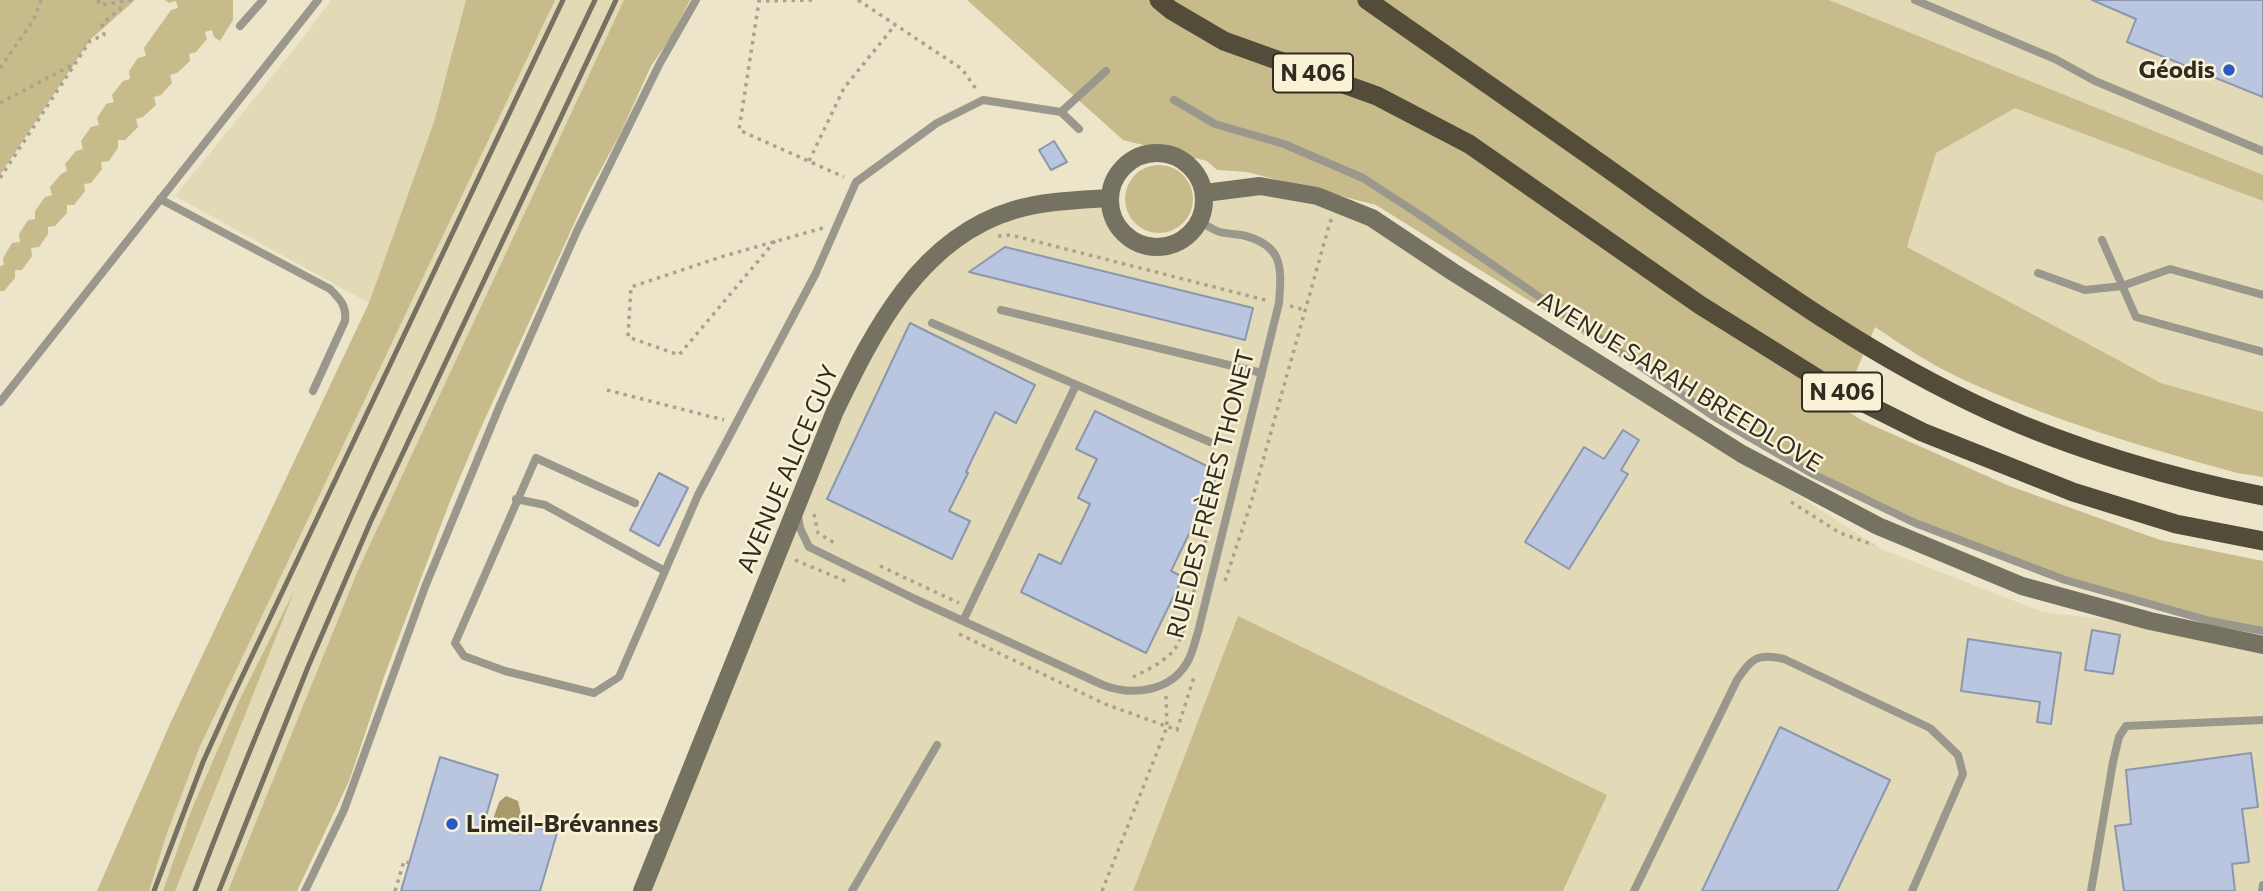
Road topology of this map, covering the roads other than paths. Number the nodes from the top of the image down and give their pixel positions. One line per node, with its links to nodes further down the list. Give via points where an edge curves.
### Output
1 (262, 0): 7 (lane)
2 (318, 0): 15 (lane)
3 (696, 0): 41 (lane, via 577,231 511,380 425,587 344,810)
4 (1159, 0): 33 (highway, N 406, via 1224,41 1377,96 1469,144 1700,305 1828,385 1922,432 2073,492 2176,524)
5 (1367, 0): 29 (highway, N 406, via 1742,264 1881,354 1990,412 2081,447)
6 (1915, 0): 12 (lane)
7 (240, 26)
8 (1106, 71): 10 (lane)
9 (1174, 100): 36 (lane, via 1215,124 1284,144 1363,178 1713,416 1813,474 1914,523 2065,580 2210,621)
10 (1061, 112): 11 (lane); 34 (lane, via 983,100 937,123 856,182 816,273 698,495)
11 (1079, 129)
12 (2263, 151)
13 (1205, 193): 14 (main road, via 1194,170 1179,157 1163,152 1143,154 1127,163 1114,178); 16 (main road); 37 (main road, AVENUE SARAH BREEDLOVE, via 1260,186 1317,196 1372,218 1742,454 1878,526 2022,586 2150,621)
14 (1109, 198): 16 (main road, via 1120,230 1149,247 1170,246 1187,237); 32 (main road, AVENUE ALICE GUY, via 1014,210 972,227 935,256 898,296 864,350 835,411)
15 (160, 199): 26 (lane, via 330,289 342,302 345,321); 27 (lane)
16 (1200, 221): 24 (lane, RUE DES FRÈRES THONET, via 1218,232 1267,244 1275,253 1279,303)
17 (2102, 240): 19 (lane)
18 (2038, 273): 19 (lane, via 2085,290)
19 (2122, 286): 20 (lane, via 2170,269); 23 (lane, via 2136,317)
20 (2263, 295)
21 (1001, 310): 24 (lane)
22 (932, 323): 25 (lane)
23 (2263, 352)
24 (1262, 373): 35 (lane, RUE DES FRÈRES THONET, via 1194,645 1179,674 1152,689 1119,692)
25 (1076, 385): 28 (lane); 35 (lane)
26 (313, 391)
27 (0, 402)
28 (1210, 442)
29 (2263, 496)
30 (516, 499): 31 (lane, via 536,458); 34 (lane, via 545,505); 34 (lane, via 455,643 464,656 505,671 594,692 619,677)
31 (635, 503)
32 (805, 511): 35 (lane, via 804,538 813,549); 42 (main road, AVENUE ALICE GUY)
33 (2263, 541)
34 (665, 571)
35 (963, 621)
36 (2263, 631)
37 (2263, 645)
38 (2263, 720): 46 (lane, via 2126,726 2113,762)
39 (937, 745): 43 (lane)
40 (2263, 885): 47 (lane)
41 (305, 891)
42 (642, 891)
43 (852, 891)
44 (1634, 891): 45 (lane, via 1737,680 1749,662 1765,655 1784,659 1930,728 1958,755 1963,774)
45 (1912, 891)
46 (2091, 891)
47 (2262, 891)

